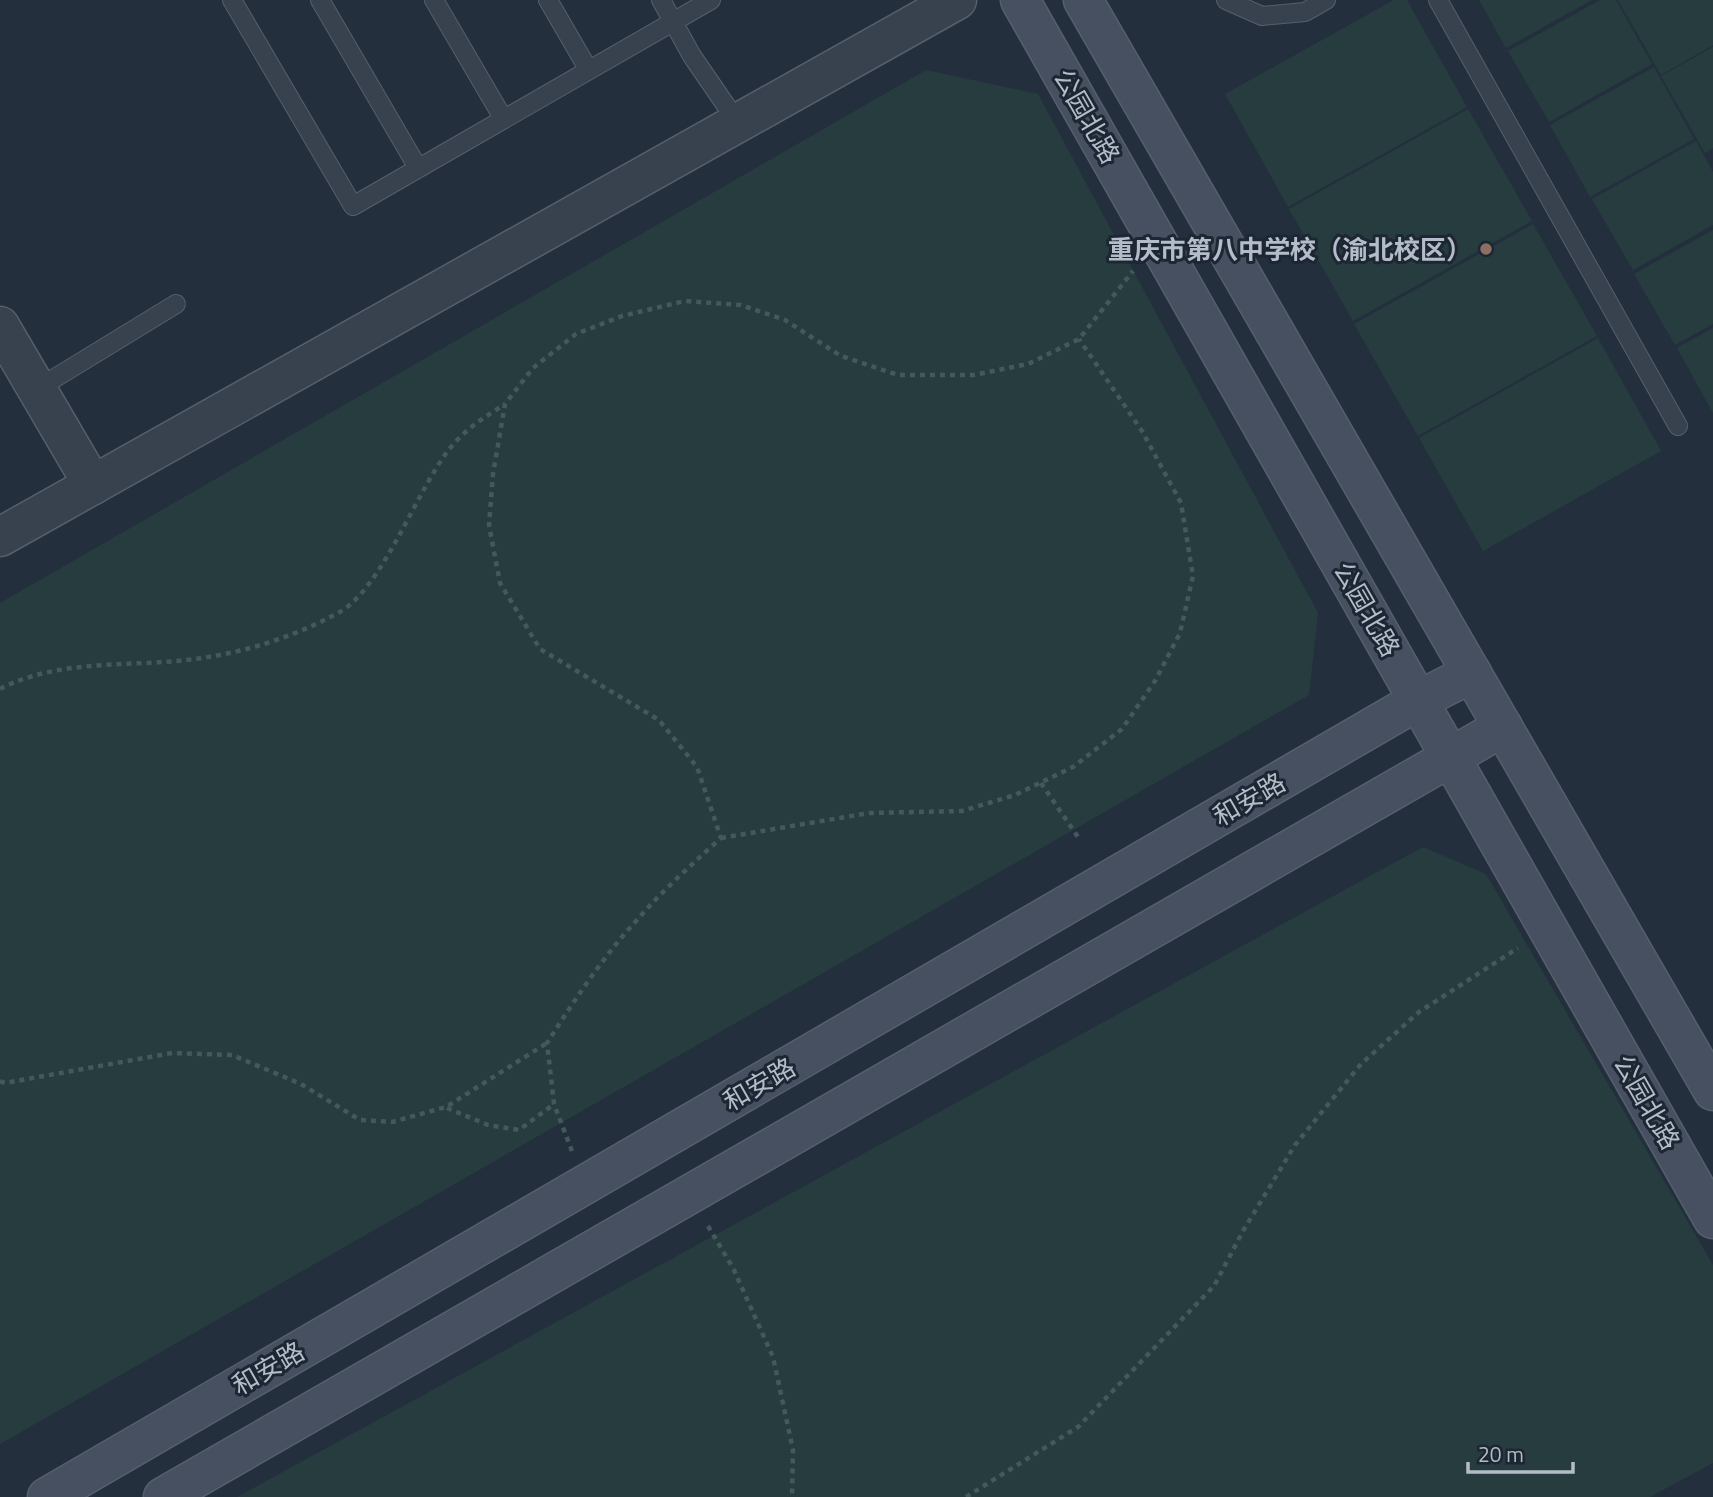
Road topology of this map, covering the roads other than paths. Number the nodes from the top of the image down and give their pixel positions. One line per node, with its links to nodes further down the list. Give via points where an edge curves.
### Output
1 (232, 0): 17 (lane, via 353,206)
2 (320, 0): 17 (lane)
3 (433, 0): 15 (lane)
4 (548, 0): 14 (lane)
5 (660, 0): 13 (lane)
6 (711, 0): 13 (lane)
7 (957, 0): 16 (street)
8 (1020, 0): 25 (main road, 公园北路)
9 (1083, 0): 24 (main road, 公园北路)
10 (1226, 0): 11 (lane, via 1262,16 1305,12)
11 (1326, 0)
12 (1438, 0): 21 (lane)
13 (673, 22): 14 (lane); 16 (lane)
14 (588, 69): 15 (lane)
15 (503, 118): 17 (lane)
16 (738, 123): 22 (street)
17 (418, 168)
18 (176, 304): 20 (lane)
19 (0, 326): 20 (street)
20 (37, 389): 22 (street)
21 (1678, 426)
22 (93, 485): 23 (street)
23 (0, 537)
24 (1472, 673): 25 (main road, 和安路); 26 (main road, 公园北路)
25 (1419, 700): 27 (main road, 公园北路); 30 (main road, 和安路)
26 (1503, 727): 27 (main road); 28 (main road, 公园北路)
27 (1451, 755): 29 (main road, 公园北路); 31 (main road)
28 (1713, 1091)
29 (1713, 1219)
30 (47, 1497)
31 (163, 1497)

